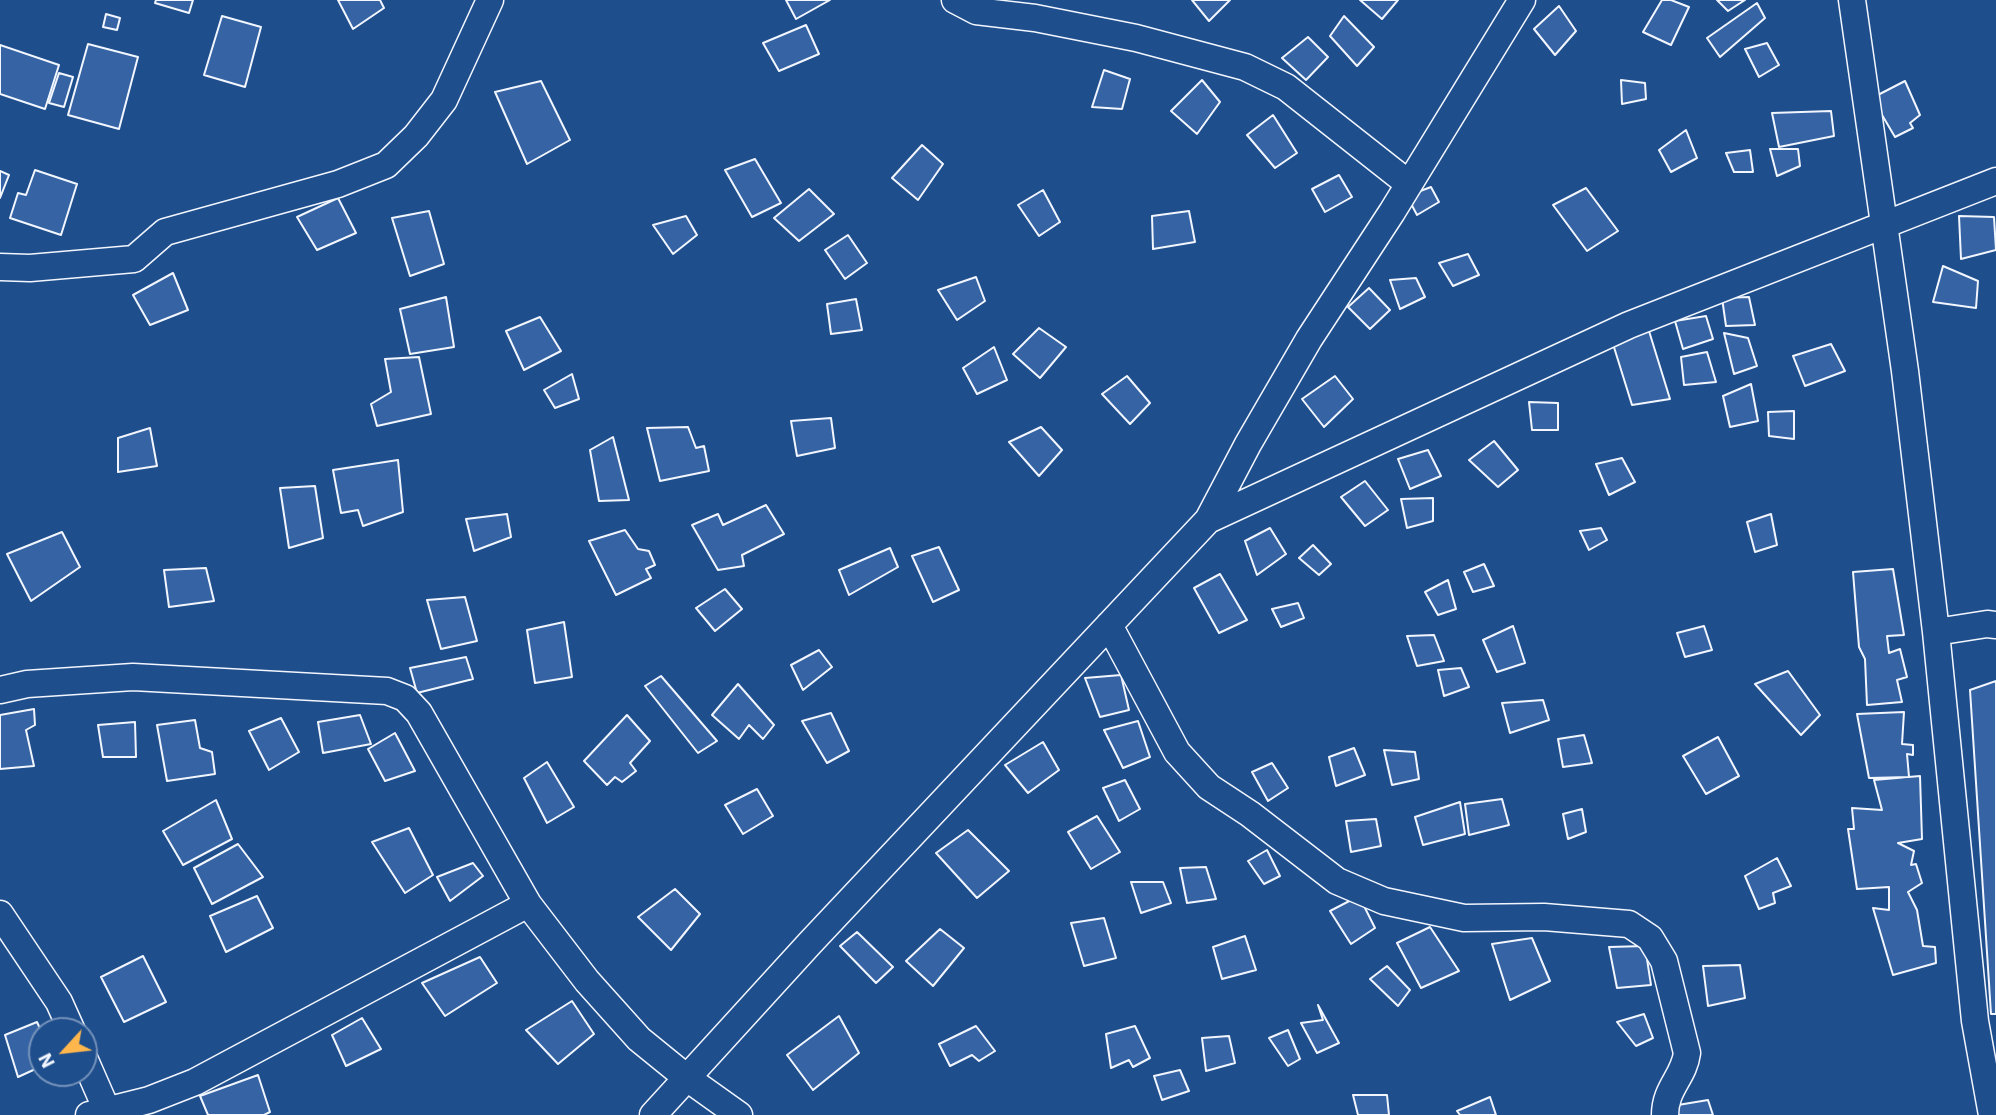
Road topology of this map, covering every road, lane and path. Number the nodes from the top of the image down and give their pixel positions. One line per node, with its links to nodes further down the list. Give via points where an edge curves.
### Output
1 (490, 0): 8 (street, via 444,100 386,165 338,184 165,232 134,259)
2 (955, 0): 6 (street, via 976,11 1136,38 1245,67 1286,87)
3 (1522, 0): 6 (street)
4 (1852, 0): 7 (street)
5 (1996, 181): 7 (street)
6 (1409, 184): 9 (street, via 1309,340)
7 (1884, 225): 9 (street, via 1629,325); 12 (street)
8 (0, 267)
9 (1208, 520): 10 (street)
10 (1109, 625): 17 (street); 23 (street, via 1177,752 1209,787 1337,881 1384,901 1464,918 1544,916 1629,924 1650,937 1664,961 1687,1053 1665,1100)
11 (1996, 625): 12 (street)
12 (1936, 632): 19 (street, via 1975,1021)
13 (0, 690): 14 (street, via 133,677 387,691 405,698 419,713)
14 (528, 904): 17 (street, via 639,1039); 20 (street, via 195,1082)
15 (0, 914): 16 (street)
16 (66, 1017)
17 (687, 1078): 21 (street); 22 (street)
18 (93, 1087): 20 (street)
19 (1992, 1101)
20 (102, 1113)
21 (653, 1115)
22 (739, 1115)
23 (1665, 1115)

